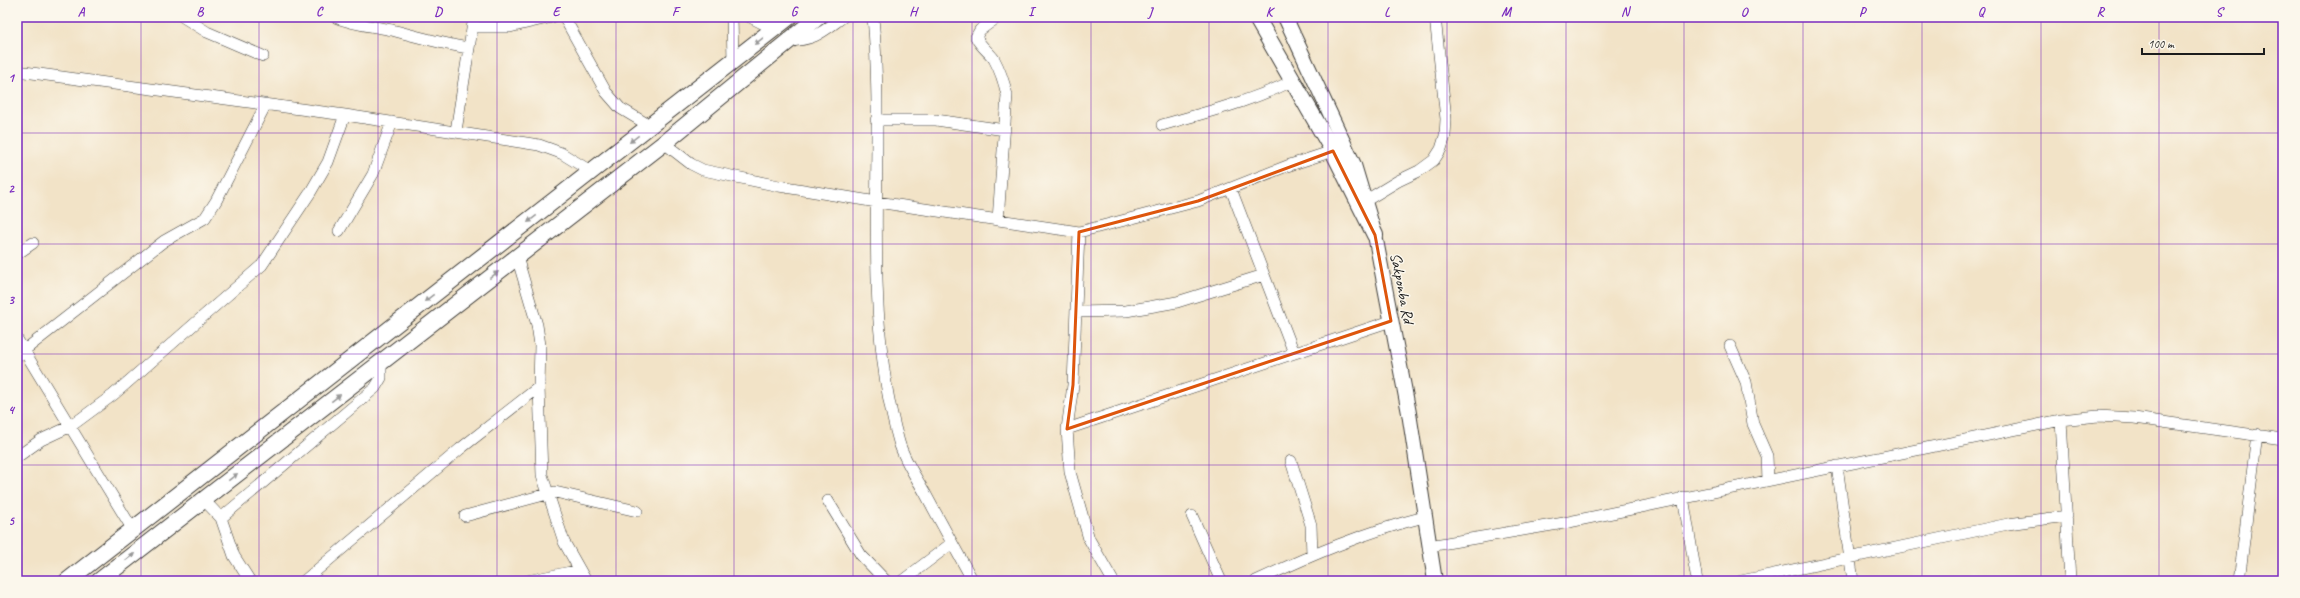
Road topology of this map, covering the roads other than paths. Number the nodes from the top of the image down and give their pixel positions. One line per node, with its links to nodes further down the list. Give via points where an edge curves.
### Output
1 (183, 17): 19 (street, via 207,32)
2 (335, 17): 18 (street, via 446,45)
3 (552, 17): 15 (street, via 510,27)
4 (564, 17): 28 (street, via 606,92 620,108)
5 (732, 17): 20 (street)
6 (750, 17): 16 (street)
7 (789, 17): 16 (highway)
8 (818, 17): 17 (highway)
9 (843, 17): 17 (street, via 819,35 806,40)
10 (873, 17): 25 (street, via 876,48)
11 (998, 17): 29 (street, via 980,30 976,37 993,58 1003,77 1008,95)
12 (1256, 17): 22 (highway)
13 (1285, 17): 36 (main road, Sakponba Rd, via 1354,165)
14 (1435, 17): 36 (street, via 1446,136 1434,160)
15 (473, 22): 18 (street)
16 (774, 29): 20 (highway, one-way to 20)
17 (787, 41): 31 (highway)
18 (470, 48): 30 (street)
19 (263, 56)
20 (733, 61): 28 (highway)
21 (17, 71): 23 (street)
22 (1292, 80): 27 (street, via 1268,93); 32 (highway)
23 (266, 104): 24 (street); 51 (street, via 216,201 204,218 164,241)
24 (345, 115): 26 (street); 56 (street, via 328,162 262,265 112,395)
25 (876, 120): 29 (street, via 936,120); 35 (street)
26 (392, 122): 30 (street); 38 (street, via 373,174)
27 (1162, 124)
28 (650, 126): 33 (highway, one-way to 33)
29 (1004, 130): 37 (street)
30 (456, 132): 33 (street, via 539,145 561,153)
31 (664, 143): 35 (street, via 690,164 703,170); 43 (highway)
32 (1333, 151): 34 (street, via 1287,166); 40 (highway)
33 (592, 172): 44 (highway, one-way to 44)
34 (1231, 189): 39 (street, via 1191,204); 45 (street)
35 (877, 202): 37 (street); 75 (street, via 880,339 886,386 900,444)
36 (1365, 202): 40 (main road, Sakponba Rd)
37 (998, 220): 39 (street)
38 (339, 231)
39 (1079, 232): 47 (street)
40 (1375, 235): 48 (main road, Sakponba Rd)
41 (33, 243): 42 (street)
42 (17, 254)
43 (517, 257): 46 (highway, one-way to 43); 54 (street, via 537,325 540,345)
44 (465, 271): 46 (highway); 74 (highway, one-way to 74)
45 (1264, 275): 47 (street, via 1177,302 1126,311); 52 (street)
46 (478, 288): 53 (highway)
47 (1076, 312): 57 (street, via 1073,385)
48 (1391, 321): 52 (street); 72 (main road, Sakponba Rd, via 1409,413)
49 (17, 339): 51 (street)
50 (1730, 346): 63 (street, via 1746,382 1753,424 1767,456)
51 (21, 353): 56 (street)
52 (1294, 353): 57 (street)
53 (381, 362): 66 (highway, one-way to 53); 73 (street, via 381,378 375,388)
54 (539, 387): 64 (street, via 542,475); 83 (street, via 460,449)
55 (2061, 420): 58 (street, via 2098,416); 62 (street); 71 (street)
56 (72, 426): 60 (street, via 41,440); 74 (street)
57 (1067, 429): 89 (street, via 1070,472 1089,539)
58 (2257, 434): 59 (street); 97 (street)
59 (2283, 439)
60 (17, 457)
61 (1291, 461): 77 (street, via 1311,525)
62 (1837, 466): 63 (street); 78 (street)
63 (1768, 480): 65 (street)
64 (548, 493): 68 (street, via 564,493); 69 (street); 79 (street, via 564,542)
65 (1683, 497): 76 (street, via 1564,523); 93 (street)
66 (204, 500): 73 (street); 81 (highway, one-way to 66)
67 (828, 501): 86 (street, via 861,554)
68 (637, 511)
69 (465, 516)
70 (1192, 516): 90 (street)
71 (2067, 516): 78 (street, via 2008,524); 96 (street)
72 (1424, 517): 76 (main road, Sakponba Rd); 77 (street, via 1378,529)
73 (221, 518): 82 (street, via 234,556)
74 (133, 530): 80 (highway)
75 (952, 543): 87 (street); 88 (street)
76 (1429, 546): 92 (main road, Sakponba Rd)
77 (1312, 554): 91 (street)
78 (1850, 558): 94 (street); 95 (street)
79 (580, 570): 84 (street); 85 (street)
80 (68, 581)
81 (99, 581)
82 (250, 581)
83 (304, 581)
84 (527, 581)
85 (586, 581)
86 (886, 581)
87 (902, 581)
88 (973, 581)
89 (1113, 581)
90 (1221, 581)
91 (1256, 581)
92 (1435, 581)
93 (1697, 581)
94 (1741, 581)
95 (1853, 581)
96 (2070, 581)
97 (2239, 581)

